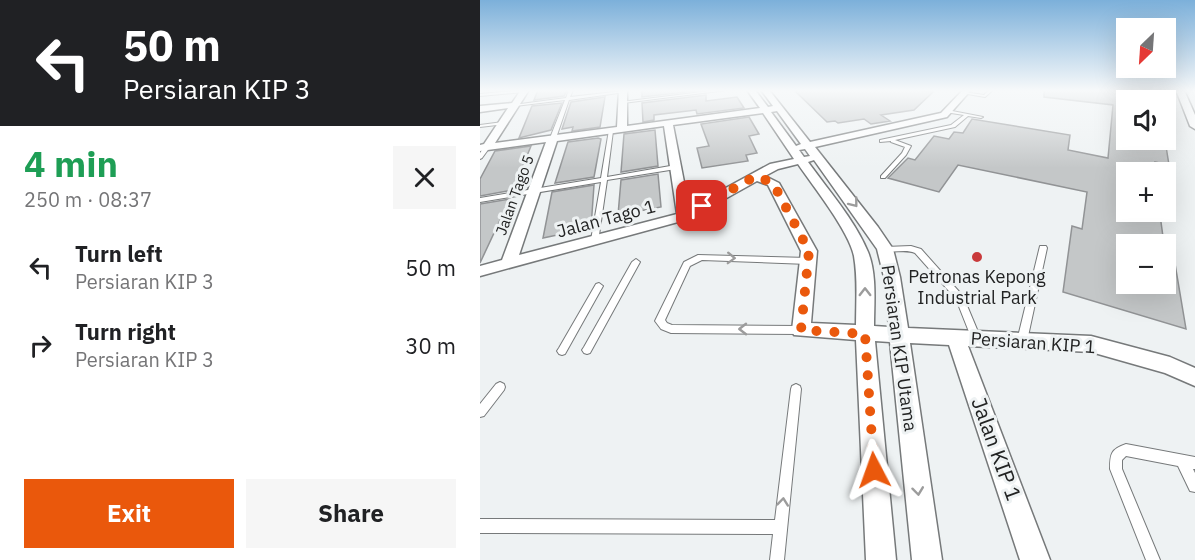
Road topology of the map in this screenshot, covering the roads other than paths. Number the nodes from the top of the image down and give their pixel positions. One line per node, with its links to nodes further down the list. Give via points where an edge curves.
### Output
1 (508, 116): 11 (street)
2 (561, 116): 16 (lane)
3 (622, 116): 14 (street)
4 (724, 116): 12 (street)
5 (770, 116): 18 (street)
6 (783, 116): 18 (street)
7 (940, 116): 18 (street, Jalan Tago 1)
8 (966, 116): 22 (lane, via 953,126 885,141 908,146)
9 (975, 116): 10 (lane)
10 (981, 117)
11 (503, 123): 13 (lane); 17 (street)
12 (668, 123): 14 (street); 20 (street)
13 (480, 126)
14 (622, 129): 15 (street)
15 (611, 131): 16 (street); 23 (lane)
16 (553, 138): 17 (street); 24 (street, Jalan Tago 5)
17 (483, 148): 19 (lane)
18 (806, 153): 21 (street, Jalan Tago 1); 28 (street, Persiaran KIP Utama, one-way to 28, via 861,212); 36 (street, Persiaran KIP Utama, one-way to 18, via 861,253)
19 (480, 157)
20 (676, 167): 23 (lane); 26 (street)
21 (756, 176): 26 (street, Jalan Tago 1); 30 (street, via 773,183 809,251)
22 (882, 177)
23 (604, 180): 24 (lane); 27 (lane)
24 (534, 191): 25 (lane); 32 (street, Jalan Tago 5)
25 (480, 200)
26 (684, 216): 27 (street, Jalan Tago 1)
27 (595, 240): 32 (street, Jalan Tago 1)
28 (885, 249): 37 (street, Persiaran KIP Utama); 38 (lane, via 918,251 960,297)
29 (1043, 249): 39 (lane)
30 (808, 261): 35 (street); 35 (lane, one-way to 30, via 671,329 660,321 692,260 701,257)
31 (636, 262): 41 (lane)
32 (508, 264): 33 (street, Jalan Tago 1)
33 (480, 271)
34 (600, 286): 40 (lane)
35 (801, 330): 36 (street, Persiaran KIP 1)
36 (865, 334): 37 (street, Persiaran KIP 1); 51 (street, Persiaran KIP Utama)
37 (898, 335): 38 (street, Persiaran KIP 1); 52 (street, Persiaran KIP Utama, one-way to 52)
38 (966, 338): 39 (street, Persiaran KIP 1); 53 (street, Jalan KIP 1)
39 (1022, 341): 42 (street, Persiaran KIP 1, via 1092,344)
40 (562, 351)
41 (587, 351)
42 (1195, 377)
43 (500, 387): 45 (lane)
44 (796, 389): 49 (lane, one-way to 44)
45 (480, 412)
46 (1189, 462): 47 (lane); 54 (lane, via 1126,450 1116,458 1116,469)
47 (1195, 486)
48 (480, 526): 49 (lane)
49 (781, 527): 50 (lane)
50 (777, 560)
51 (880, 560)
52 (927, 560)
53 (1035, 560)
54 (1153, 560)

